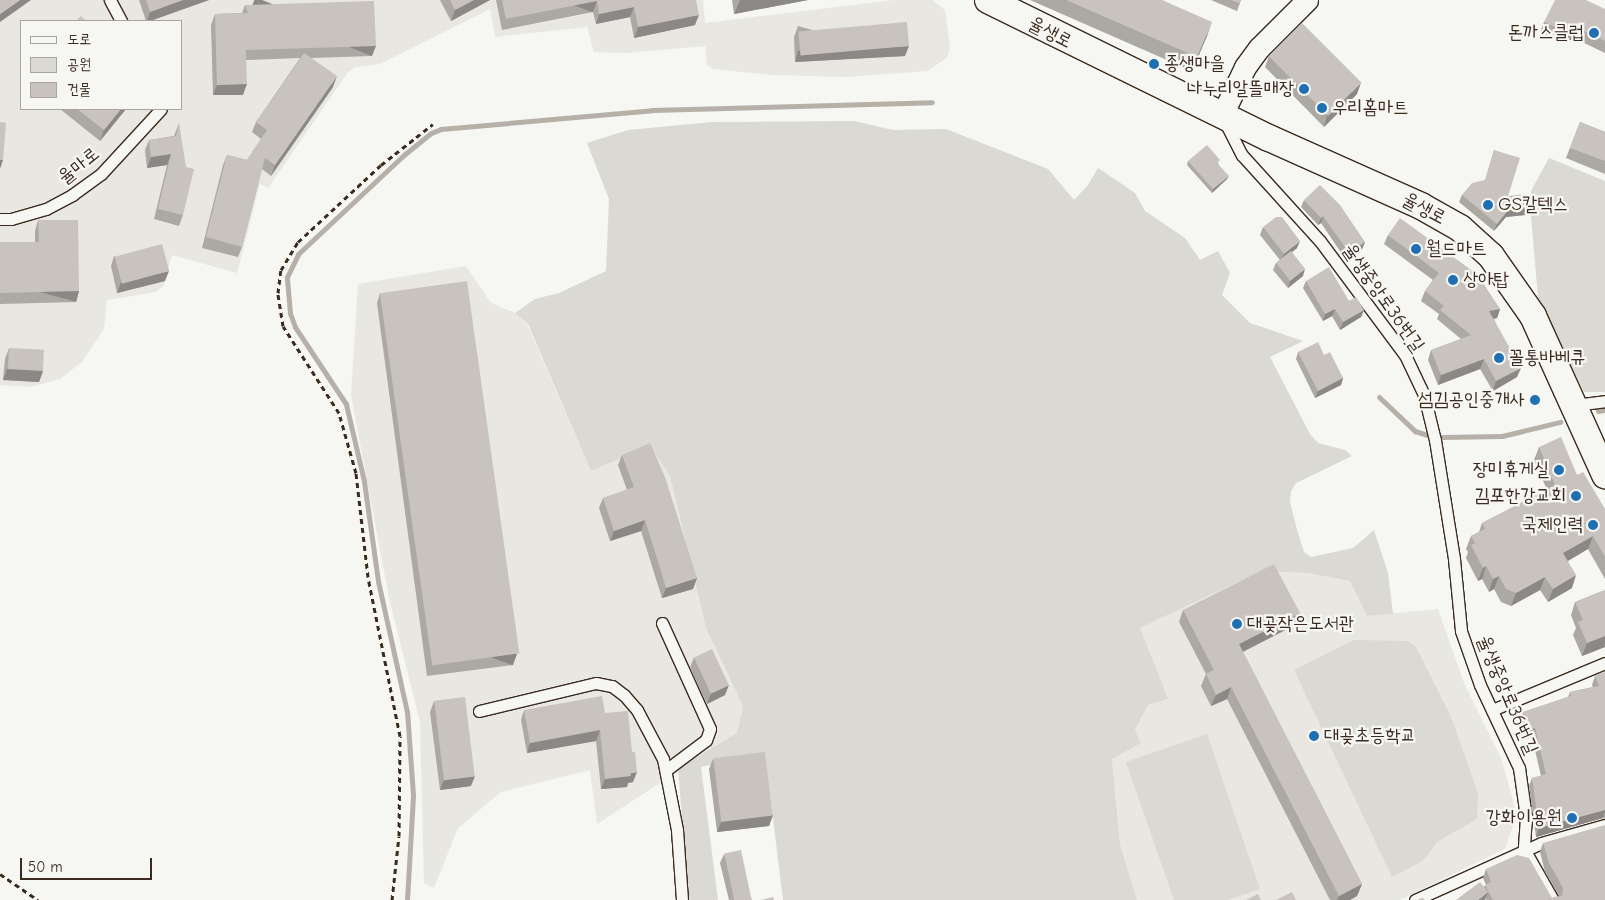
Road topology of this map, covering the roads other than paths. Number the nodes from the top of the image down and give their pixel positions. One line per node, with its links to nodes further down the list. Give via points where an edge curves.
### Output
1 (110, 0): 4 (lane)
2 (988, 0): 6 (street, 율생로)
3 (1307, 0): 6 (street, via 1245,67)
4 (120, 20)
5 (160, 110): 7 (lane, 율마로, via 101,174 72,196 46,209)
6 (1222, 115): 9 (street, 율생로, via 1420,206 1460,228 1491,256 1514,285 1533,316); 13 (lane, 율생중앙로36번길, via 1242,155 1320,241 1404,355 1424,395 1454,559 1461,631)
7 (0, 219)
8 (1605, 401): 9 (lane)
9 (1574, 405): 10 (street, 율생로)
10 (1605, 475)
11 (662, 623): 15 (lane, via 710,729 706,740)
12 (1605, 663): 13 (lane)
13 (1492, 710): 17 (lane, 율생중앙로36번길, via 1520,768 1526,817)
14 (479, 711): 15 (lane, via 596,683 612,686 637,710 664,759)
15 (666, 770): 18 (lane, via 677,830)
16 (1605, 825): 17 (lane)
17 (1524, 850): 19 (lane); 20 (lane)
18 (682, 900)
19 (1415, 900)
20 (1553, 900)

